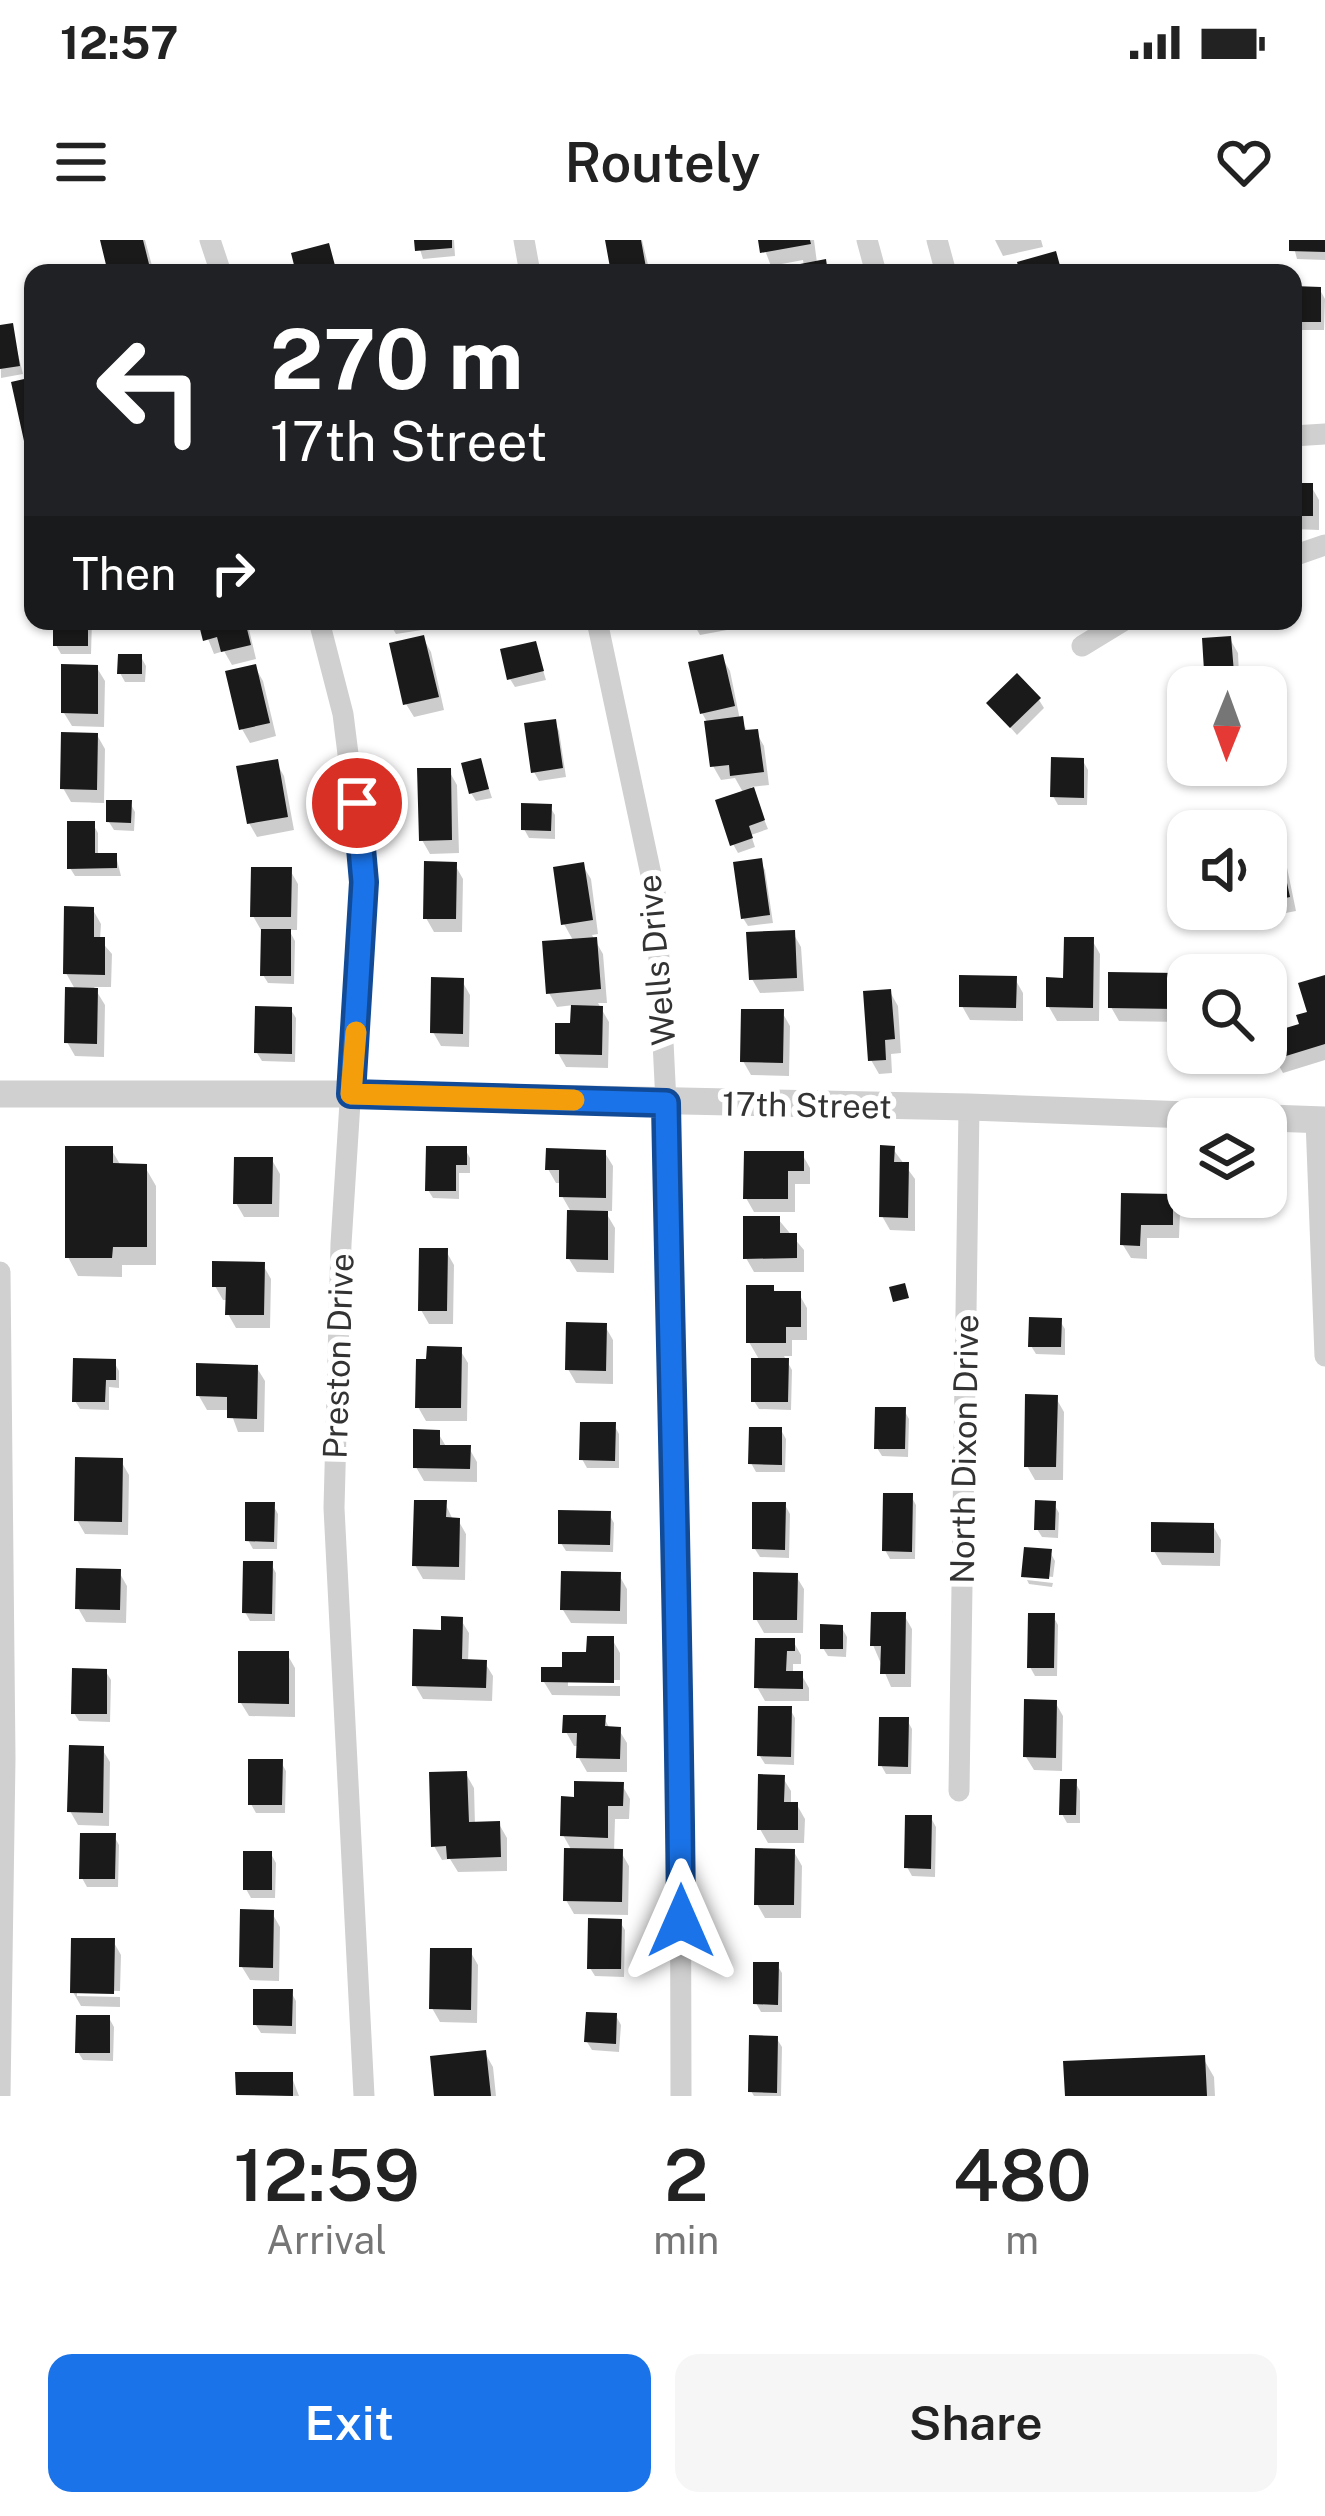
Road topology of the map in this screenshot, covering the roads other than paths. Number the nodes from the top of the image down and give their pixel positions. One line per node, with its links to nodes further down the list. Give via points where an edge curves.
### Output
1 (322, 630): 6 (street, Preston Drive, via 343,714 364,882)
2 (599, 630): 7 (street, Wells Drive, via 656,898)
3 (1108, 630): 4 (street)
4 (1082, 646)
5 (0, 1094): 6 (street, 17th Street)
6 (351, 1094): 7 (street, 17th Street); 14 (street, Preston Drive, via 334,1508)
7 (666, 1103): 8 (street, 17th Street); 15 (street, Wells Drive)
8 (969, 1107): 9 (street, 17th Street); 12 (street, North Dixon Drive)
9 (1320, 1120): 11 (street)
10 (0, 1272): 13 (street)
11 (1325, 1356)
12 (959, 1791)
13 (1, 2096)
14 (364, 2096)
15 (681, 2096)

